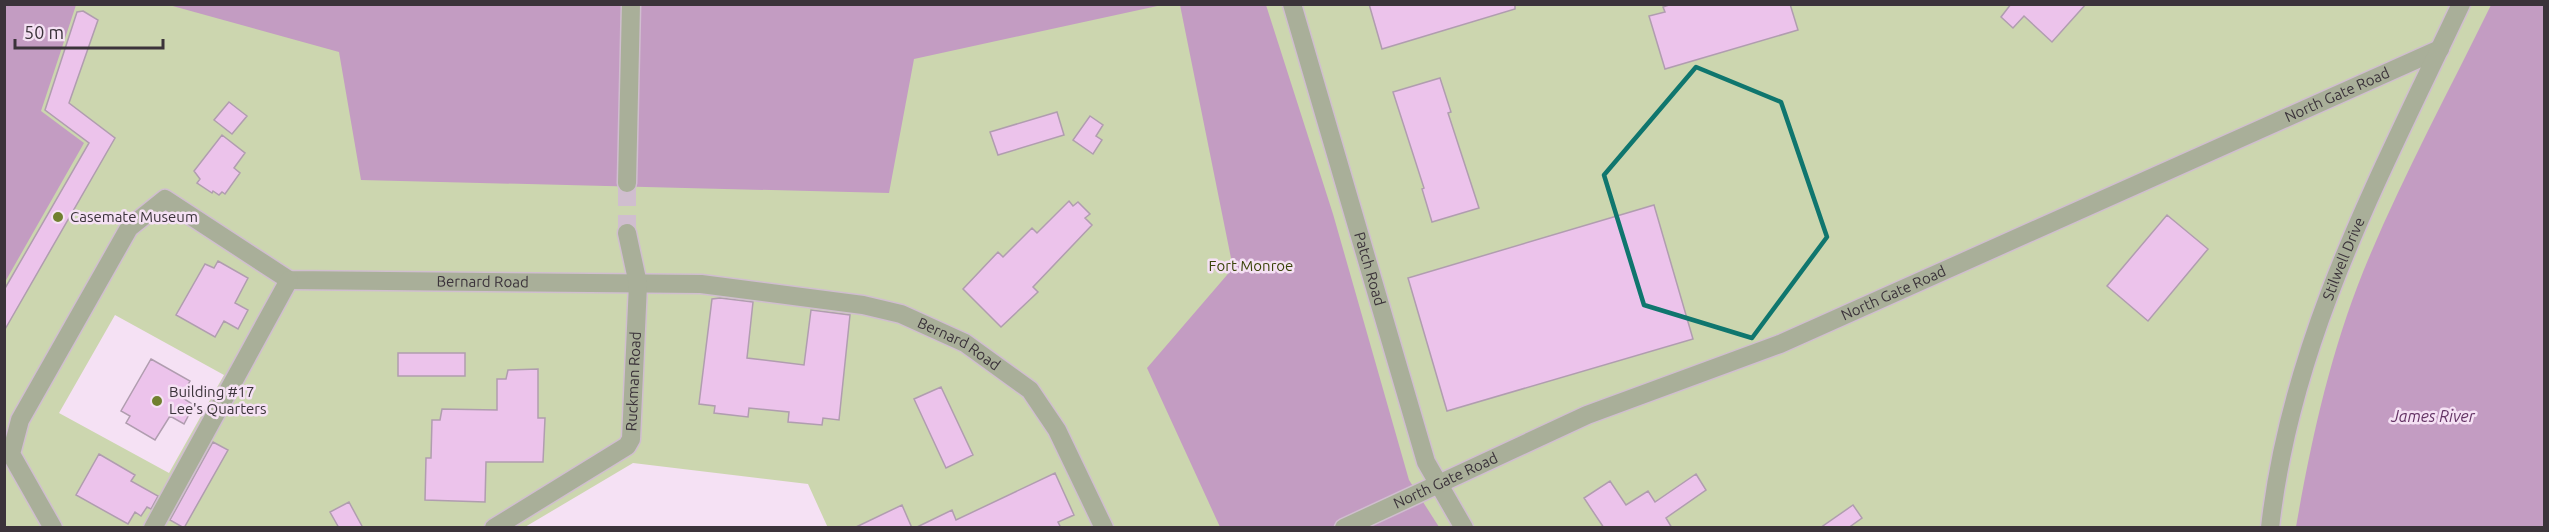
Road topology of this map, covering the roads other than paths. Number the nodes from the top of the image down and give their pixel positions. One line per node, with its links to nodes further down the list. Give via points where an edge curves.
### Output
1 (631, 4): 5 (street)
2 (1292, 4): 9 (street, Patch Road)
3 (2461, 4): 4 (street, Stilwell Drive)
4 (2440, 49): 9 (street, North Gate Road, via 1780,344 1587,415); 16 (street, Stilwell Drive, via 2352,233 2319,316 2294,402)
5 (627, 183)
6 (627, 233): 8 (street, Ruckman Road)
7 (289, 280): 8 (street, Bernard Road); 10 (street, via 165,199 129,228 20,420 11,454); 11 (street)
8 (638, 284): 12 (street, Ruckman Road, via 631,439 627,446); 13 (street, Bernard Road, via 701,284 862,306 901,314 965,343 1030,390 1057,430)
9 (1431, 487): 14 (street, North Gate Road); 15 (street, Patch Road)
10 (53, 528)
11 (153, 528)
12 (494, 528)
13 (1104, 528)
14 (1344, 528)
15 (1464, 528)
16 (2270, 528)

